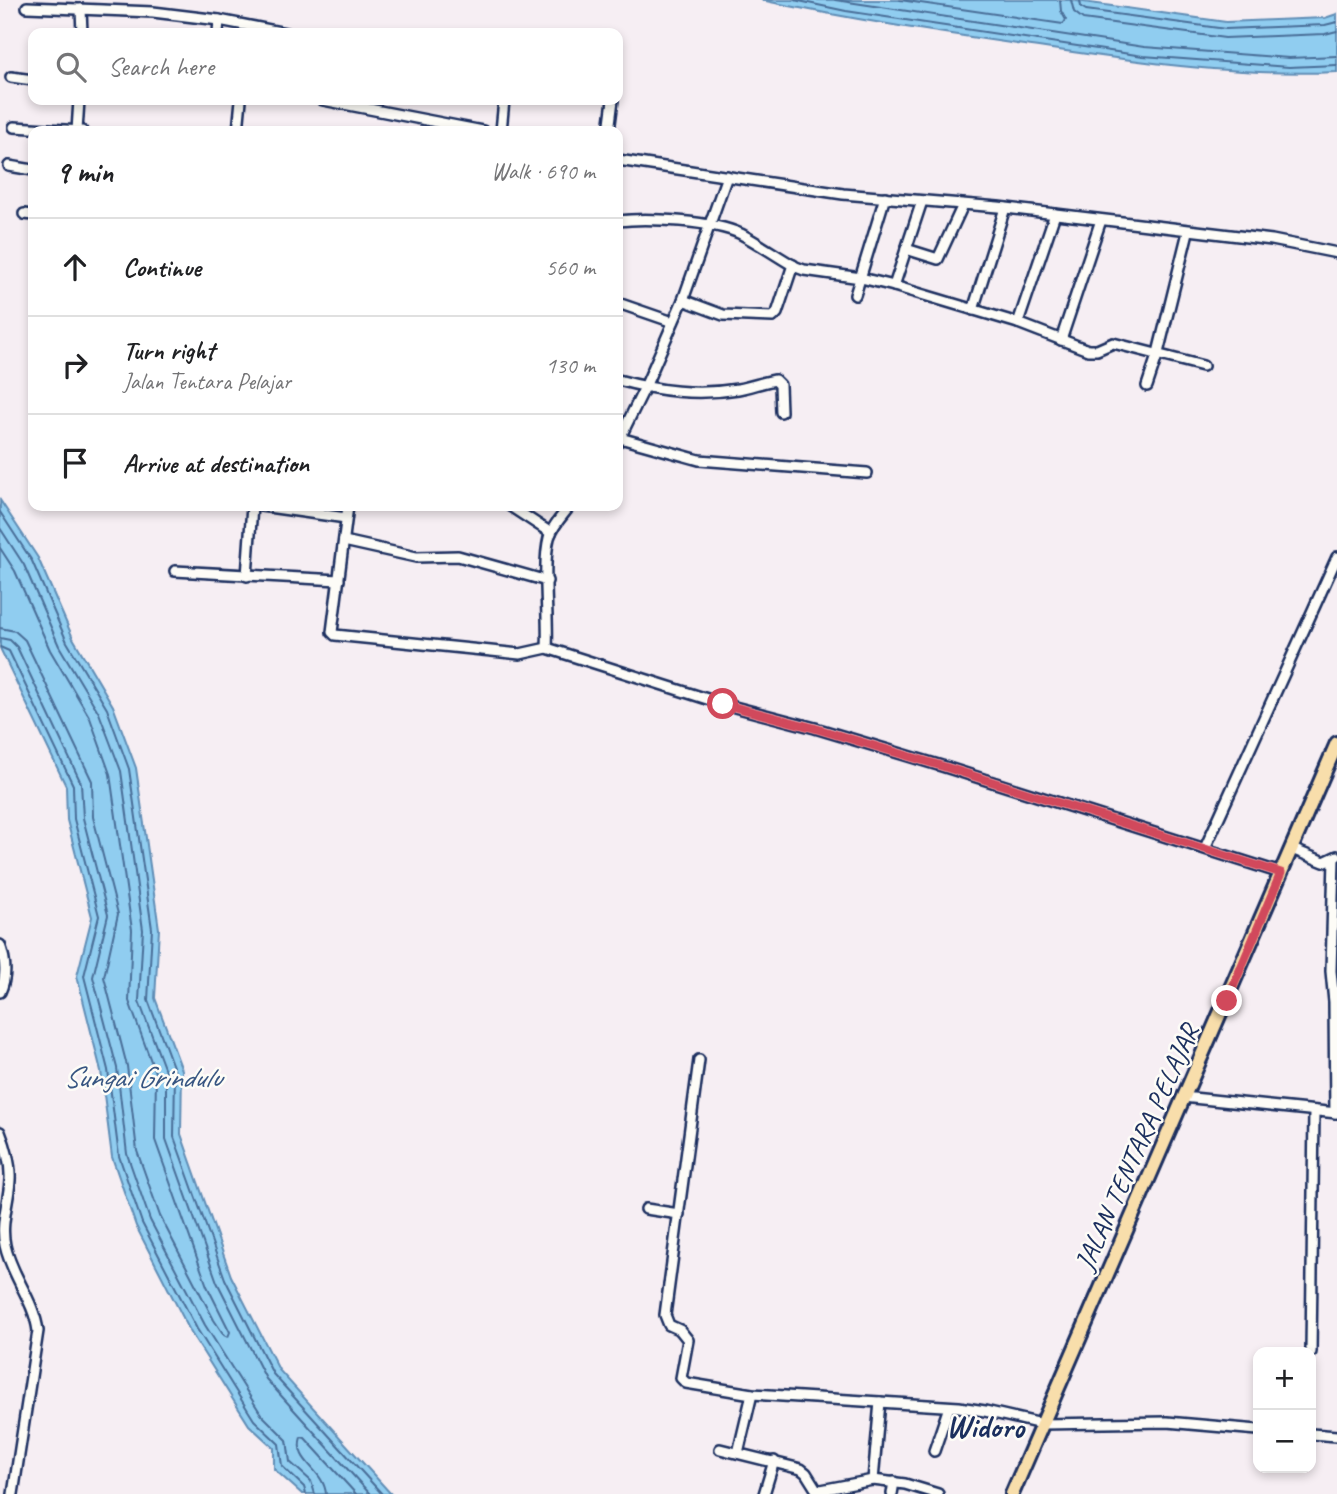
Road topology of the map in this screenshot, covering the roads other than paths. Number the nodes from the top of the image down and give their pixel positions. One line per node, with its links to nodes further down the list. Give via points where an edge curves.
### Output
1 (27, 7): 2 (street)
2 (81, 9): 3 (street); 4 (street)
3 (219, 20): 5 (street); 6 (street)
4 (82, 28)
5 (218, 28)
6 (260, 28)
7 (11, 77): 8 (street)
8 (28, 79)
9 (79, 105): 16 (street)
10 (241, 105): 17 (street)
11 (350, 105): 15 (street)
12 (378, 105): 15 (street)
13 (504, 105): 19 (street)
14 (612, 105): 20 (street)
15 (378, 110): 18 (street)
16 (79, 126)
17 (238, 126)
18 (436, 126)
19 (501, 126)
20 (609, 126)
21 (14, 127): 22 (street)
22 (28, 128)
23 (623, 161): 26 (street)
24 (9, 166): 25 (street)
25 (28, 169)
26 (727, 176): 27 (street); 34 (street)
27 (885, 197): 28 (street); 39 (street)
28 (922, 201): 29 (street); 36 (street)
29 (963, 205): 30 (street); 36 (street, via 938,259)
30 (1005, 208): 31 (street); 44 (street)
31 (1055, 214): 33 (street); 46 (street)
32 (623, 220): 34 (street)
33 (1101, 220): 35 (street); 47 (street)
34 (710, 225): 38 (street, via 738,233); 42 (street)
35 (1188, 232): 37 (street, via 1272,240); 48 (street)
36 (906, 249): 40 (street)
37 (1337, 253)
38 (793, 265): 39 (street); 42 (street, via 773,317 723,315)
39 (861, 278): 40 (street); 41 (street)
40 (894, 286): 44 (street)
41 (855, 295)
42 (684, 300): 45 (street)
43 (623, 305): 45 (street)
44 (973, 310): 46 (street)
45 (673, 322): 52 (street)
46 (1018, 323): 47 (street)
47 (1061, 340): 48 (street, via 1088,350 1112,343)
48 (1158, 353): 49 (street); 51 (street)
49 (1203, 366)
50 (623, 381): 52 (street)
51 (1147, 386)
52 (645, 387): 53 (street, via 705,393 775,380 780,385); 54 (street)
53 (781, 412)
54 (623, 432)
55 (623, 441): 56 (street, via 699,460)
56 (867, 473)
57 (252, 511): 67 (street)
58 (296, 511): 62 (street)
59 (347, 511): 62 (street)
60 (518, 511): 63 (street)
61 (566, 511): 63 (street)
62 (346, 518): 64 (street)
63 (551, 533): 69 (street)
64 (344, 541): 68 (street); 69 (street, via 416,557 458,556)
65 (1337, 556): 72 (street)
66 (175, 571): 67 (street)
67 (247, 576): 68 (street)
68 (339, 580): 70 (street, via 335,635 520,654)
69 (547, 581): 70 (street)
70 (547, 648): 72 (street)
71 (1337, 743): 73 (main road, JALAN TENTARA PELAJAR)
72 (1205, 848): 75 (street)
73 (1292, 849): 74 (street, via 1324,862); 75 (main road, JALAN TENTARA PELAJAR)
74 (1336, 857): 81 (street, via 1331,971)
75 (1281, 873): 79 (main road, JALAN TENTARA PELAJAR)
76 (0, 945): 77 (street, via 5,970)
77 (0, 992)
78 (699, 1060): 84 (street)
79 (1183, 1097): 80 (street); 89 (main road, JALAN TENTARA PELAJAR)
80 (1314, 1111): 81 (street); 85 (street)
81 (1336, 1113)
82 (0, 1132): 100 (street, via 10,1178 5,1247 38,1331)
83 (646, 1209): 84 (street)
84 (679, 1214): 86 (street, via 665,1315 669,1325 681,1330 688,1340 681,1378 692,1386)
85 (1311, 1347)
86 (752, 1394): 87 (street); 95 (street)
87 (880, 1402): 88 (street); 97 (street)
88 (949, 1407): 89 (street); 94 (street)
89 (1042, 1424): 90 (street, via 1167,1422); 105 (main road, JALAN TENTARA PELAJAR)
90 (1253, 1430)
91 (1316, 1434): 92 (street)
92 (1337, 1436)
93 (720, 1449): 95 (street)
94 (934, 1451)
95 (737, 1453): 96 (street)
96 (774, 1461): 99 (street, via 806,1473 816,1489); 101 (street)
97 (873, 1480): 98 (street); 99 (street)
98 (894, 1482): 103 (street); 104 (street)
99 (852, 1483): 102 (street)
100 (13, 1494)
101 (764, 1494)
102 (855, 1494)
103 (892, 1494)
104 (938, 1494)
105 (1012, 1494)

